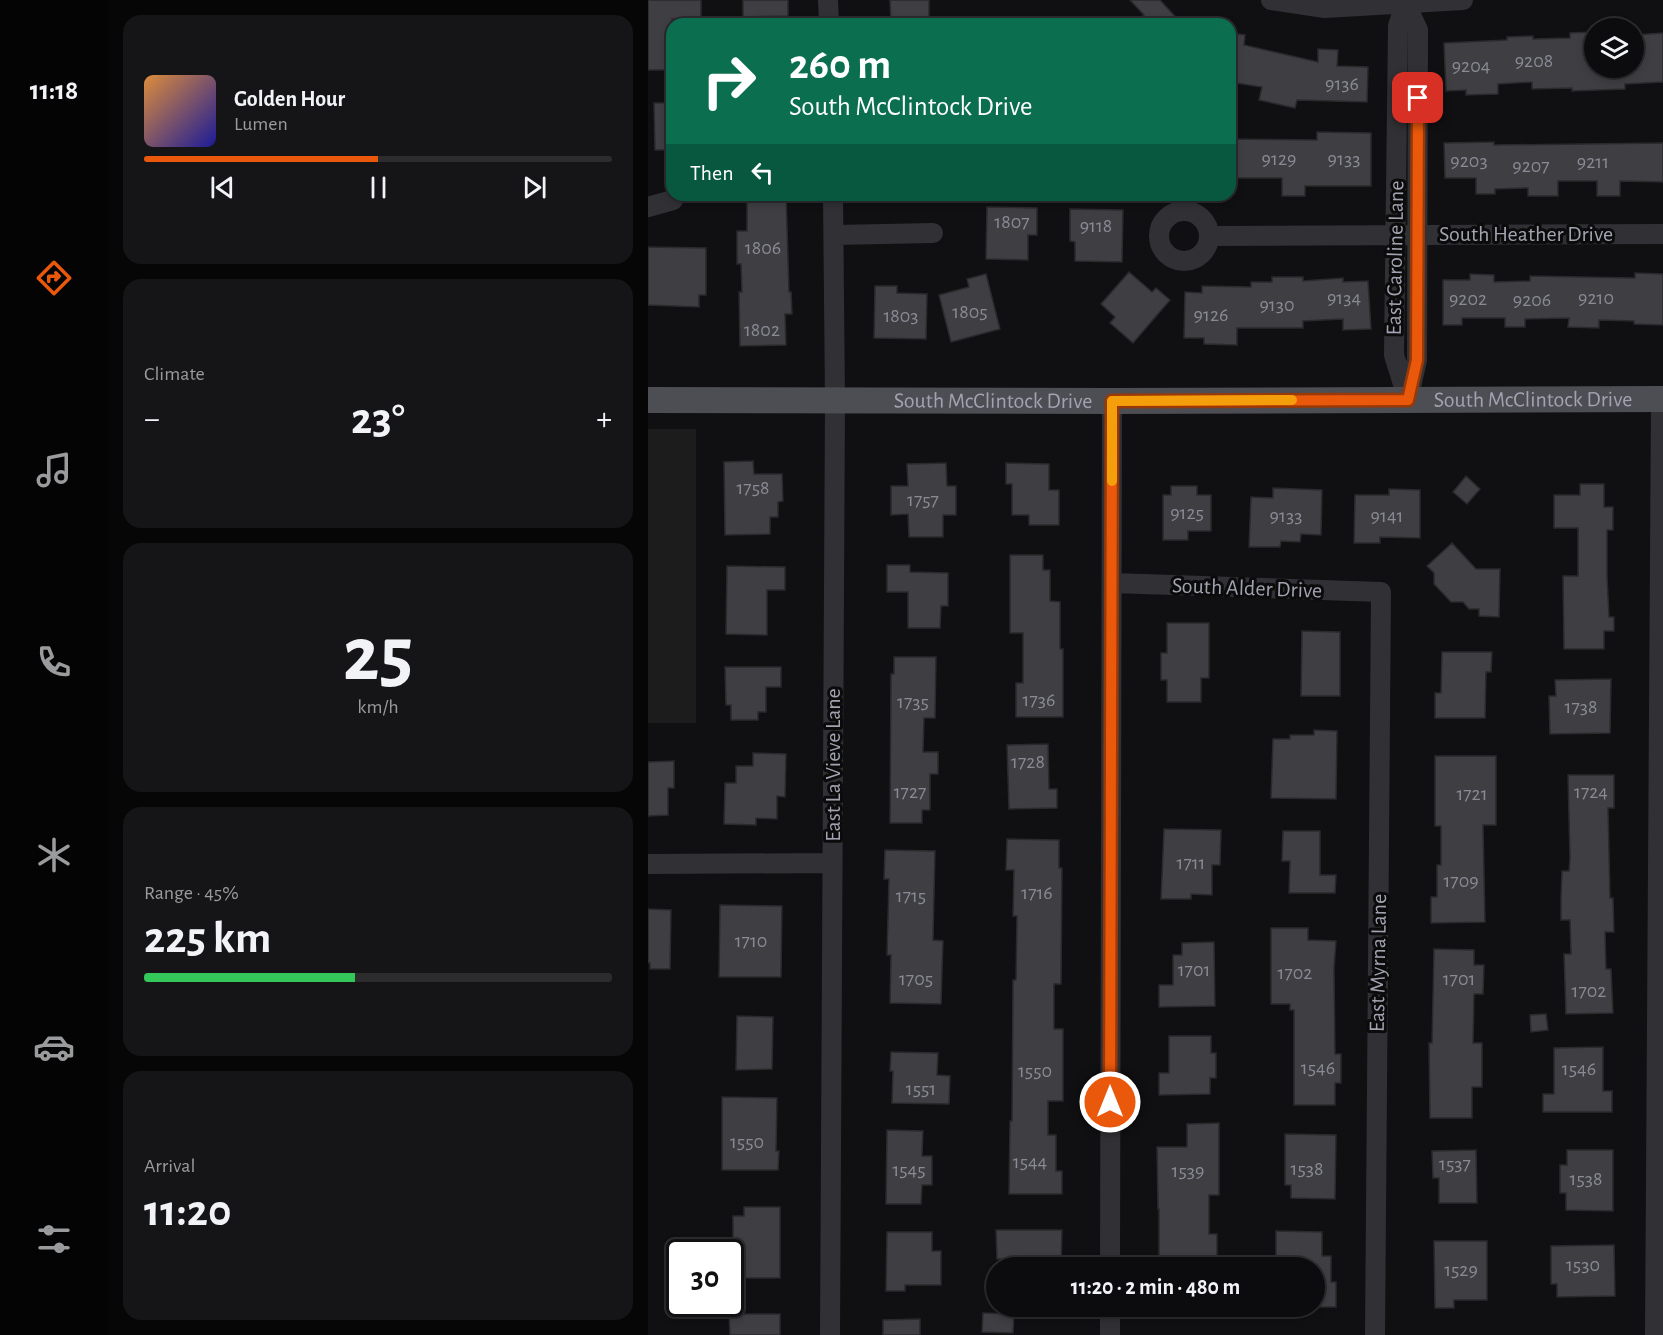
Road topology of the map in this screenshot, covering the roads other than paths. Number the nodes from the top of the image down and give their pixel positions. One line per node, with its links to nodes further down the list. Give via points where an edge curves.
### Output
1 (828, 0): 5 (street)
2 (1271, 0): 4 (street, via 1325,8)
3 (1463, 0): 4 (street)
4 (1404, 2): 10 (street, East Caroline Lane, via 1398,26); 11 (street, East Caroline Lane, via 1418,30)
5 (829, 18)
6 (669, 201): 8 (street)
7 (833, 201): 13 (street, East La Vieve Lane)
8 (648, 207)
9 (933, 233): 13 (street)
10 (1395, 234): 11 (street, South Heather Drive); 14 (street, South Heather Drive); 17 (street, East Caroline Lane, via 1394,355)
11 (1417, 234): 12 (street, South Heather Drive); 17 (street, East Caroline Lane, via 1417,360)
12 (1663, 234)
13 (835, 236): 18 (street, East La Vieve Lane)
14 (1209, 236)
15 (1662, 399): 17 (main road, South McClintock Drive); 22 (street)
16 (648, 400): 18 (main road, South McClintock Drive)
17 (1408, 400): 19 (main road, South McClintock Drive)
18 (835, 401): 19 (main road, South McClintock Drive); 23 (street, East La Vieve Lane)
19 (1112, 401): 20 (street)
20 (1112, 583): 21 (street, South Alder Drive); 25 (street)
21 (1381, 592): 29 (street, East Myrna Lane)
22 (1661, 592): 30 (street)
23 (832, 863): 24 (street); 27 (street, East La Vieve Lane)
24 (648, 864)
25 (1110, 1257)
26 (1110, 1317): 28 (street)
27 (830, 1335)
28 (1110, 1335)
29 (1375, 1335)
30 (1655, 1335)

